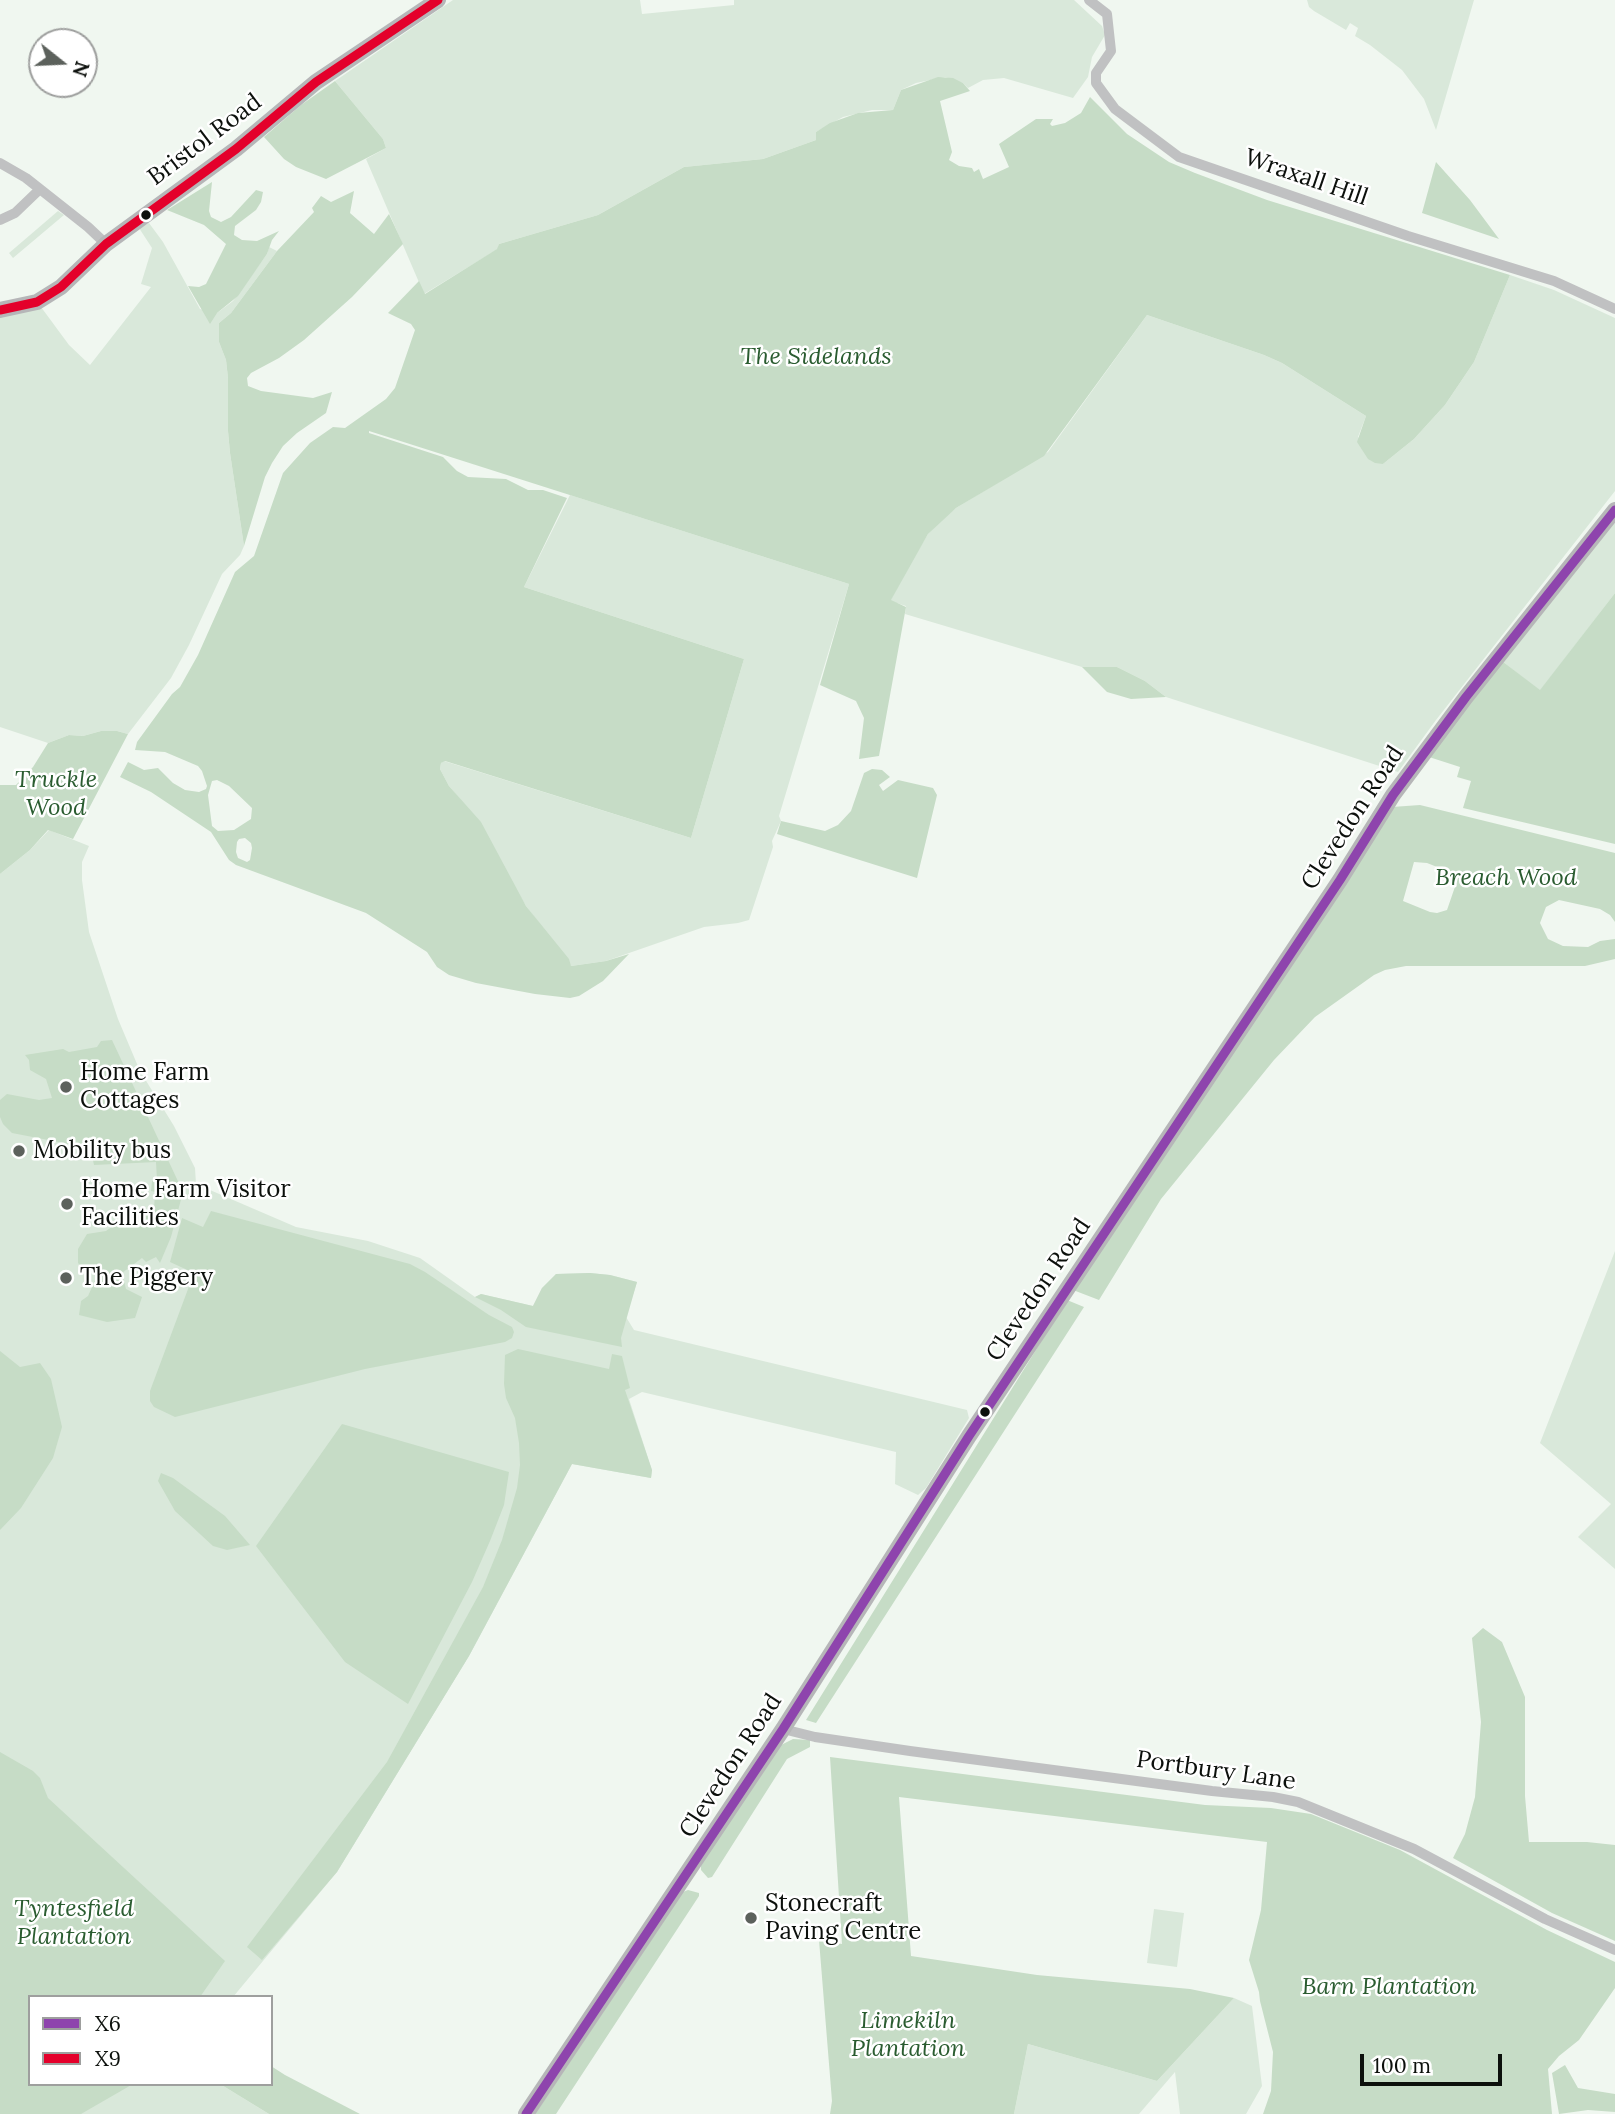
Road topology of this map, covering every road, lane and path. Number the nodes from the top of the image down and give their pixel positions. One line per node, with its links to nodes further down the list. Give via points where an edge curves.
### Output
1 (438, 0): 6 (main road, Bristol Road, via 316,82 226,156)
2 (1089, 0): 7 (street, Wraxall Hill, via 1107,14 1111,51 1096,74 1096,83 1115,108 1179,157 1554,281)
3 (0, 163): 4 (street)
4 (39, 190): 5 (street); 6 (street)
5 (0, 219)
6 (106, 244): 8 (main road, Bristol Road, via 49,295)
7 (1615, 309)
8 (0, 310)
9 (1615, 509): 10 (main road, Clevedon Road, via 1406,775 962,1447)
10 (783, 1730): 11 (street, Portbury Lane, via 1297,1802 1414,1849 1545,1919); 12 (main road, Clevedon Road)
11 (1615, 1950)
12 (526, 2114)

